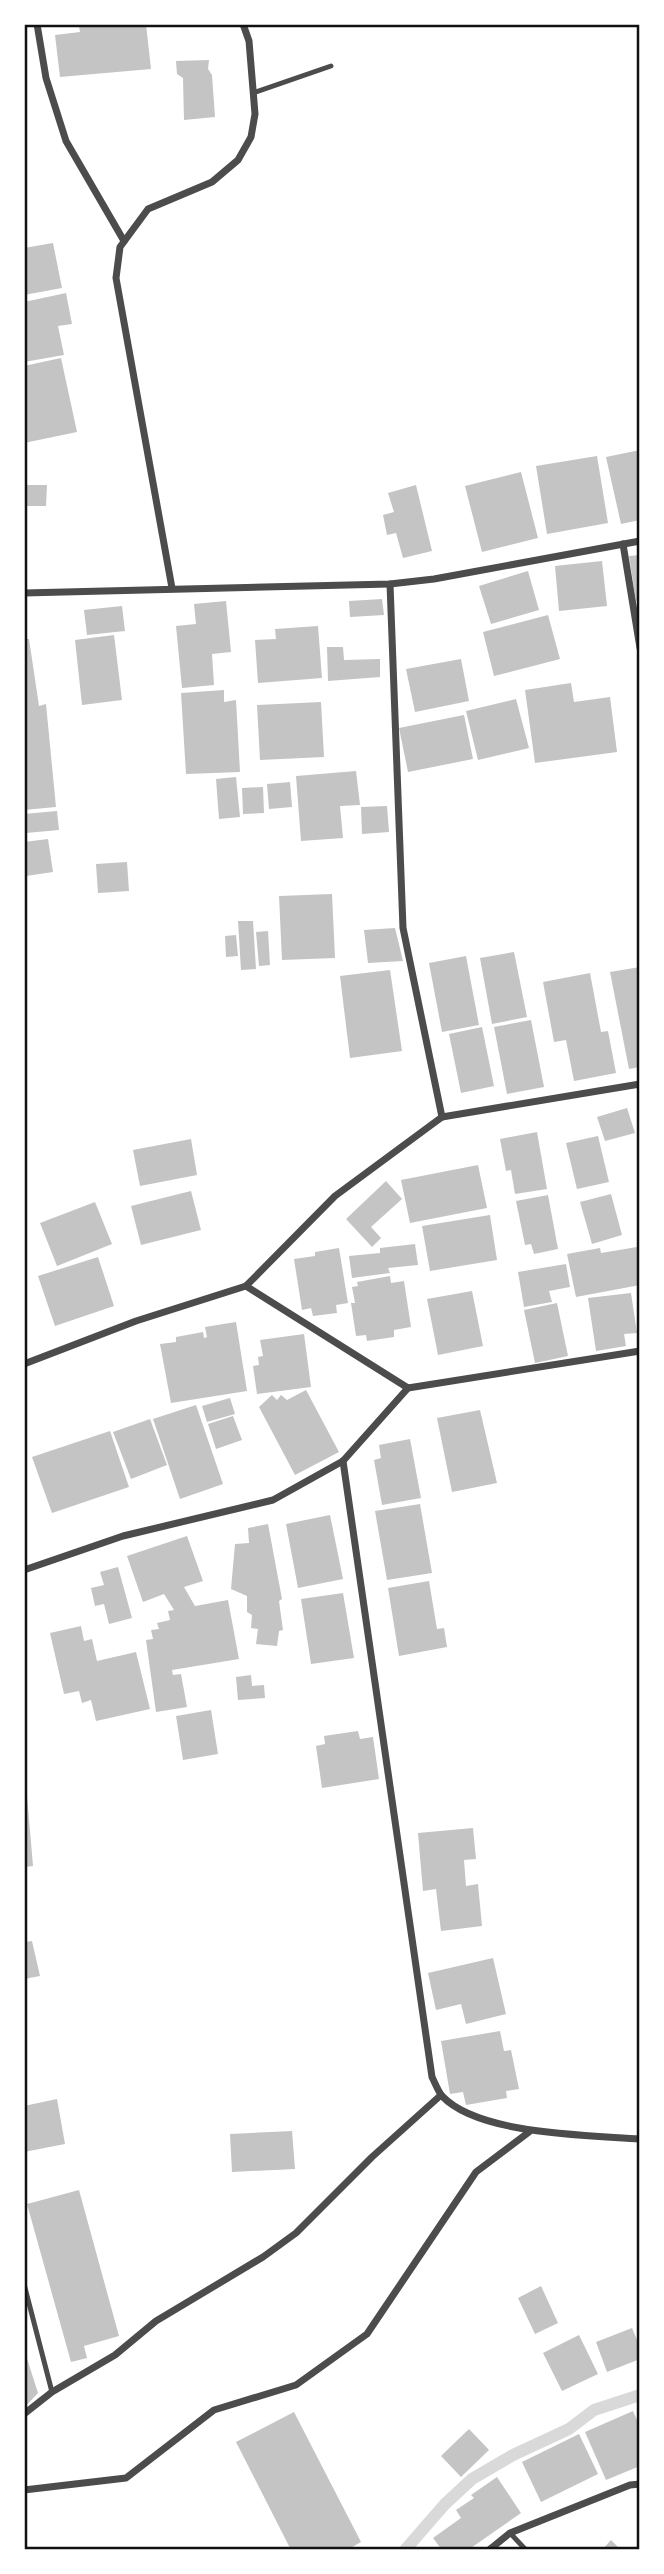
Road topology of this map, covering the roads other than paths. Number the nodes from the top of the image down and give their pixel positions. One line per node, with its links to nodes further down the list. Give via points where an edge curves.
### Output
1 (37, 24): 5 (street, via 46,78 66,141)
2 (243, 24): 4 (street)
3 (331, 66): 4 (lane)
4 (253, 93): 5 (street, via 251,137 238,160 212,182 148,209)
5 (124, 241): 9 (street, via 116,278)
6 (639, 541): 7 (street)
7 (623, 544): 8 (street); 11 (street)
8 (390, 584): 9 (street); 13 (street, via 403,928)
9 (172, 588): 10 (street)
10 (24, 593)
11 (639, 648)
12 (639, 1084): 13 (street)
13 (442, 1116): 14 (street, via 335,1196)
14 (246, 1286): 16 (street); 17 (street)
15 (639, 1351): 17 (street)
16 (24, 1364)
17 (408, 1388): 18 (street)
18 (343, 1461): 19 (street, via 273,1500 123,1536); 20 (street, via 432,2077)
19 (24, 1570)
20 (441, 2095): 21 (street, via 458,2109); 24 (street, via 296,2233)
21 (529, 2132): 22 (street); 29 (street, via 476,2172 367,2334 306,2378 214,2410 126,2478)
22 (639, 2139)
23 (24, 2284): 24 (lane)
24 (52, 2392): 25 (street)
25 (24, 2414)
26 (639, 2478): 28 (lane)
27 (639, 2484): 28 (street)
28 (630, 2485): 30 (street)
29 (24, 2490)
30 (510, 2533): 31 (street); 32 (lane)
31 (489, 2550)
32 (526, 2550)

